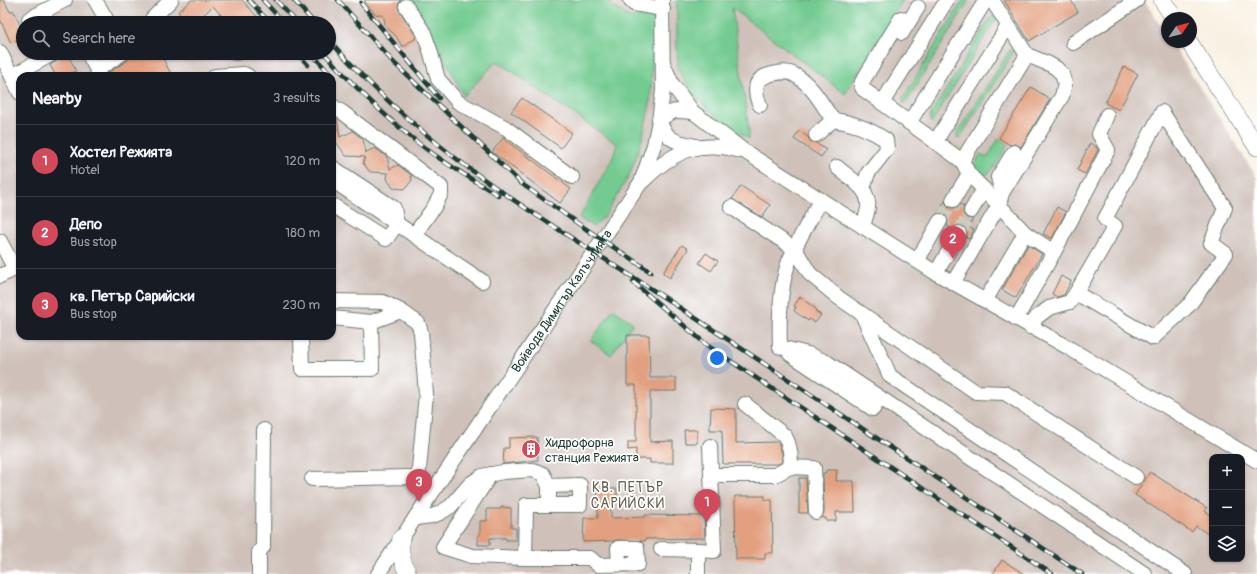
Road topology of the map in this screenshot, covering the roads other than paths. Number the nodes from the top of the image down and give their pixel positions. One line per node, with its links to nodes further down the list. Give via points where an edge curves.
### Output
1 (65, 0): 14 (street)
2 (96, 0): 15 (street)
3 (170, 0): 16 (street)
4 (630, 0): 10 (street, via 634,4)
5 (947, 0): 32 (street)
6 (986, 0): 39 (street)
7 (992, 0): 18 (street)
8 (1137, 0): 19 (street)
9 (1162, 0): 13 (main road)
10 (662, 4): 26 (street, Войвода Димитър Калъчлията)
11 (406, 6): 50 (street, via 424,34 438,79 458,102 506,128)
12 (918, 7): 31 (street)
13 (1170, 12)
14 (35, 16)
15 (104, 16)
16 (158, 16)
17 (901, 18): 31 (street, via 862,82 861,85)
18 (1008, 26): 22 (street); 41 (street)
19 (1073, 43)
20 (1193, 48): 43 (main road)
21 (0, 52): 29 (street)
22 (1027, 55): 46 (street); 55 (street, via 1056,68 1064,78 1064,91)
23 (41, 60): 27 (street)
24 (92, 60): 25 (street, via 97,70)
25 (112, 60)
26 (663, 63): 35 (street, via 672,84); 38 (street, Войвода Димитър Калъчлията)
27 (19, 72)
28 (16, 74): 29 (street)
29 (12, 76): 30 (street)
30 (16, 84)
31 (866, 91): 32 (street)
32 (882, 103): 39 (street)
33 (760, 105): 37 (street, via 757,84 762,78 776,73 791,73 814,91)
34 (336, 108): 66 (street, via 441,187 441,194 434,207)
35 (693, 112): 38 (street, via 670,112); 45 (street)
36 (1108, 115): 71 (street, via 1099,134 1108,150)
37 (832, 120): 40 (street); 53 (street, via 878,134 886,140 887,149 868,173)
38 (659, 121): 42 (street, via 665,132 679,143); 51 (street, Войвода Димитър Калъчлията)
39 (909, 123): 41 (street)
40 (816, 135)
41 (935, 142): 46 (street)
42 (701, 146): 45 (street, via 729,148); 51 (street, via 684,150 668,159)
43 (1257, 147)
44 (1014, 152): 55 (street, via 998,177)
45 (747, 153): 56 (street)
46 (962, 161): 49 (street)
47 (837, 167): 53 (street)
48 (336, 170): 62 (street, via 394,208)
49 (969, 174): 54 (street); 57 (street)
50 (572, 177)
51 (641, 182): 98 (street, Войвода Димитър Калъчлията)
52 (336, 183): 62 (street)
53 (863, 189): 63 (street, via 868,208)
54 (984, 189): 55 (street); 60 (street)
55 (1001, 199): 65 (street); 76 (street)
56 (821, 200): 63 (street); 69 (street)
57 (953, 200)
58 (731, 207): 69 (street)
59 (336, 208): 62 (street, via 386,239)
60 (971, 211)
61 (940, 221): 67 (street)
62 (397, 224): 66 (street)
63 (863, 227): 72 (street)
64 (959, 233): 70 (street)
65 (1025, 233): 71 (street); 79 (street)
66 (414, 235): 75 (street)
67 (931, 237): 70 (street, via 936,236 948,243); 72 (street)
68 (0, 241): 74 (street, via 14,269)
69 (795, 249): 81 (street, via 810,274); 111 (street, via 788,263 783,286 780,347 808,354 828,363)
70 (950, 249): 73 (street)
71 (1054, 252): 83 (street)
72 (917, 261): 73 (street)
73 (936, 273): 76 (street)
74 (0, 276)
75 (482, 282)
76 (953, 283): 79 (street)
77 (1076, 293): 77 (street, via 1153,338 1190,304 1226,254 1211,243 1225,208 1162,112 1105,219 1115,226); 85 (street, via 1070,302 1049,308 1037,317)
78 (336, 301): 80 (street, via 383,302)
79 (985, 301): 83 (street)
80 (401, 311): 84 (street); 96 (street, via 418,323 421,332 426,394)
81 (862, 314): 94 (street, via 976,392 1005,393); 112 (street, via 890,376)
82 (336, 318): 84 (street)
83 (1016, 319): 85 (street)
84 (371, 322): 86 (street, via 372,369 302,369)
85 (1030, 327): 90 (street)
86 (301, 340)
87 (744, 404): 91 (street, via 785,436 790,450)
88 (264, 430): 107 (street, via 263,547 259,552)
89 (710, 446): 93 (street)
90 (1257, 461)
91 (790, 466): 93 (street, via 775,475); 100 (street, via 814,468)
92 (491, 474): 97 (street, via 533,470 542,474); 101 (street, via 482,476 470,484 451,506 440,513); 105 (street, via 443,547 472,556)
93 (711, 475): 104 (street, via 714,550)
94 (1136, 477)
95 (312, 479): 96 (street, via 410,477)
96 (418, 480): 98 (street)
97 (550, 486): 99 (street); 99 (street, via 580,486 580,505)
98 (434, 490): 101 (street, Войвода Димитър Калъчлията)
99 (549, 505): 105 (street, via 526,506)
100 (816, 512)
101 (415, 518): 102 (street, Войвода Димитър Калъчлията)
102 (401, 538): 108 (street, Войвода Димитър Калъчлията); 109 (main road, via 402,561)
103 (661, 549): 104 (street)
104 (698, 550): 110 (street)
105 (526, 558): 106 (street, via 590,558 598,565)
106 (619, 564)
107 (259, 574)
108 (378, 574)
109 (408, 574)
110 (698, 574)
111 (1145, 574)
112 (1185, 574)

